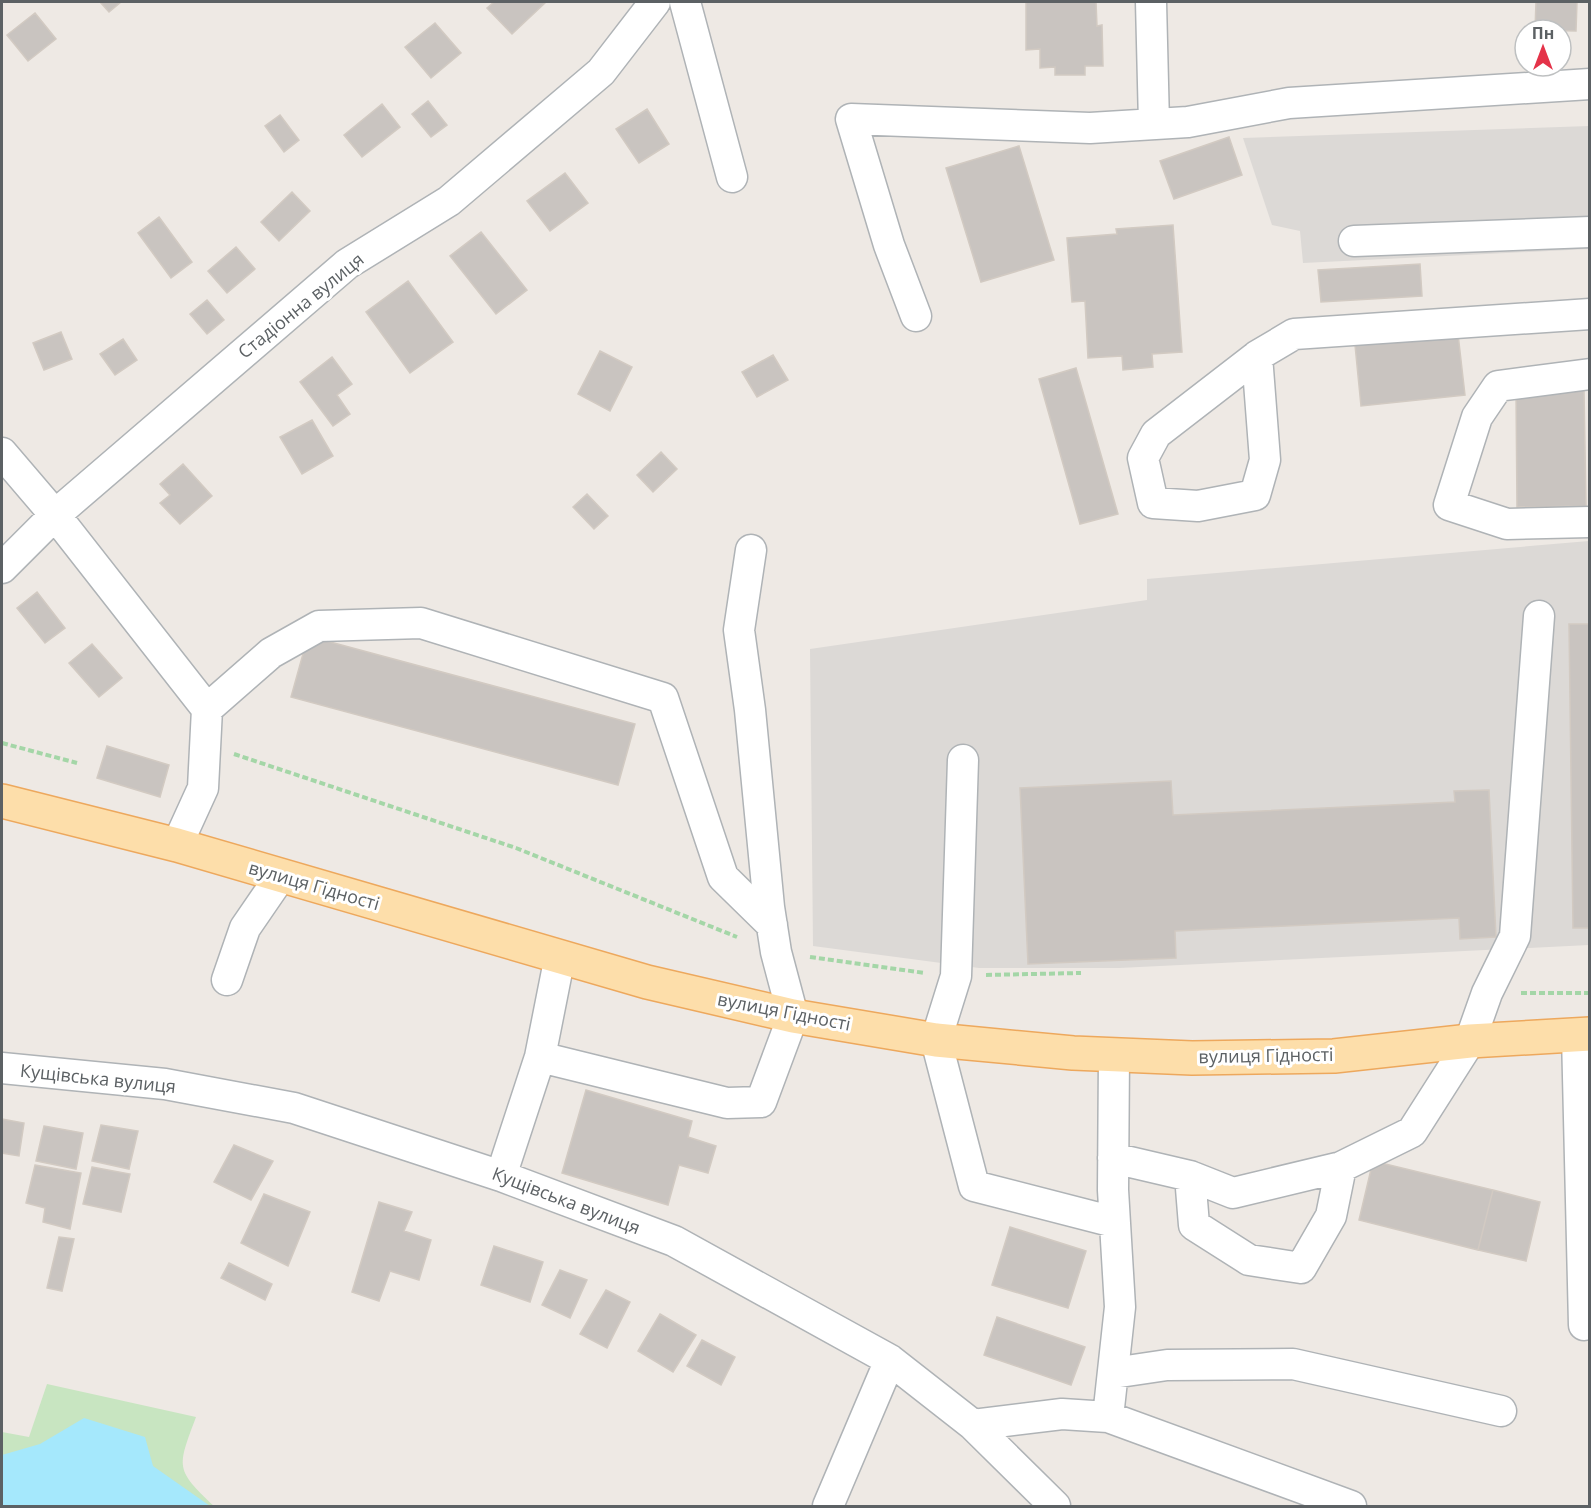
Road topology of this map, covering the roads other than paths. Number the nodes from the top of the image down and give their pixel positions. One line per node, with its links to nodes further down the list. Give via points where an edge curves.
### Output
1 (655, 2): 14 (street, Стадіонна вулиця, via 601,72 584,87 449,201 347,264)
2 (685, 2): 6 (street)
3 (1151, 2): 5 (street)
4 (1590, 84): 5 (street, via 1290,103 1188,122)
5 (1154, 124): 10 (street, via 1090,128 850,119 889,245)
6 (732, 177)
7 (1590, 232): 8 (street)
8 (1354, 241)
9 (1590, 314): 11 (street, via 1294,334)
10 (916, 316)
11 (1257, 356): 11 (street, via 1265,460 1255,495 1198,506 1153,503 1143,458 1156,434)
12 (1590, 374): 15 (street, via 1498,386 1477,417 1449,505 1506,524)
13 (2, 453): 14 (street)
14 (55, 515): 17 (street, Стадіонна вулиця); 19 (street)
15 (1590, 522)
16 (751, 550): 24 (street, via 739,630)
17 (2, 568)
18 (1539, 616): 30 (street, via 1515,936 1487,993)
19 (207, 709): 22 (street, via 203,788); 24 (street, via 271,653 319,626 421,623 663,698 723,877)
20 (963, 760): 29 (street, via 956,976)
21 (2, 801): 22 (main road, вулиця Гідності)
22 (177, 845): 23 (main road, вулиця Гідності)
23 (280, 877): 25 (main road, вулиця Гідності); 26 (street, via 245,928)
24 (774, 939): 27 (street)
25 (560, 956): 27 (main road, вулиця Гідності, via 647,982); 32 (street)
26 (227, 980)
27 (793, 1016): 29 (main road, вулиця Гідності); 32 (street, via 761,1102 727,1103)
28 (1583, 1035): 30 (main road, вулиця Гідності); 39 (street)
29 (936, 1040): 31 (main road, вулиця Гідності); 38 (street, via 974,1186)
30 (1470, 1041): 31 (main road, вулиця Гідності, via 1335,1056); 35 (street, via 1412,1132)
31 (1114, 1055): 34 (street)
32 (540, 1057): 36 (street)
33 (2, 1068): 36 (street, Кущівська вулиця, via 165,1084 294,1108)
34 (1113, 1158): 37 (street); 38 (street)
35 (1341, 1167): 37 (street, via 1233,1193); 37 (street, via 1331,1216 1301,1268 1249,1260 1194,1225)
36 (501, 1176): 40 (street, Кущівська вулиця, via 674,1241)
37 (1190, 1176)
38 (1114, 1222): 41 (street, via 1120,1307)
39 (1584, 1324)
40 (890, 1360): 44 (street, Кущівська вулиця); 45 (street)
41 (1113, 1373): 42 (street, via 1167,1365 1293,1364); 43 (street)
42 (1501, 1411)
43 (1108, 1417): 44 (street, via 1062,1414); 47 (street)
44 (973, 1425): 46 (street, Кущівська вулиця)
45 (828, 1506)
46 (1055, 1506)
47 (1351, 1506)

